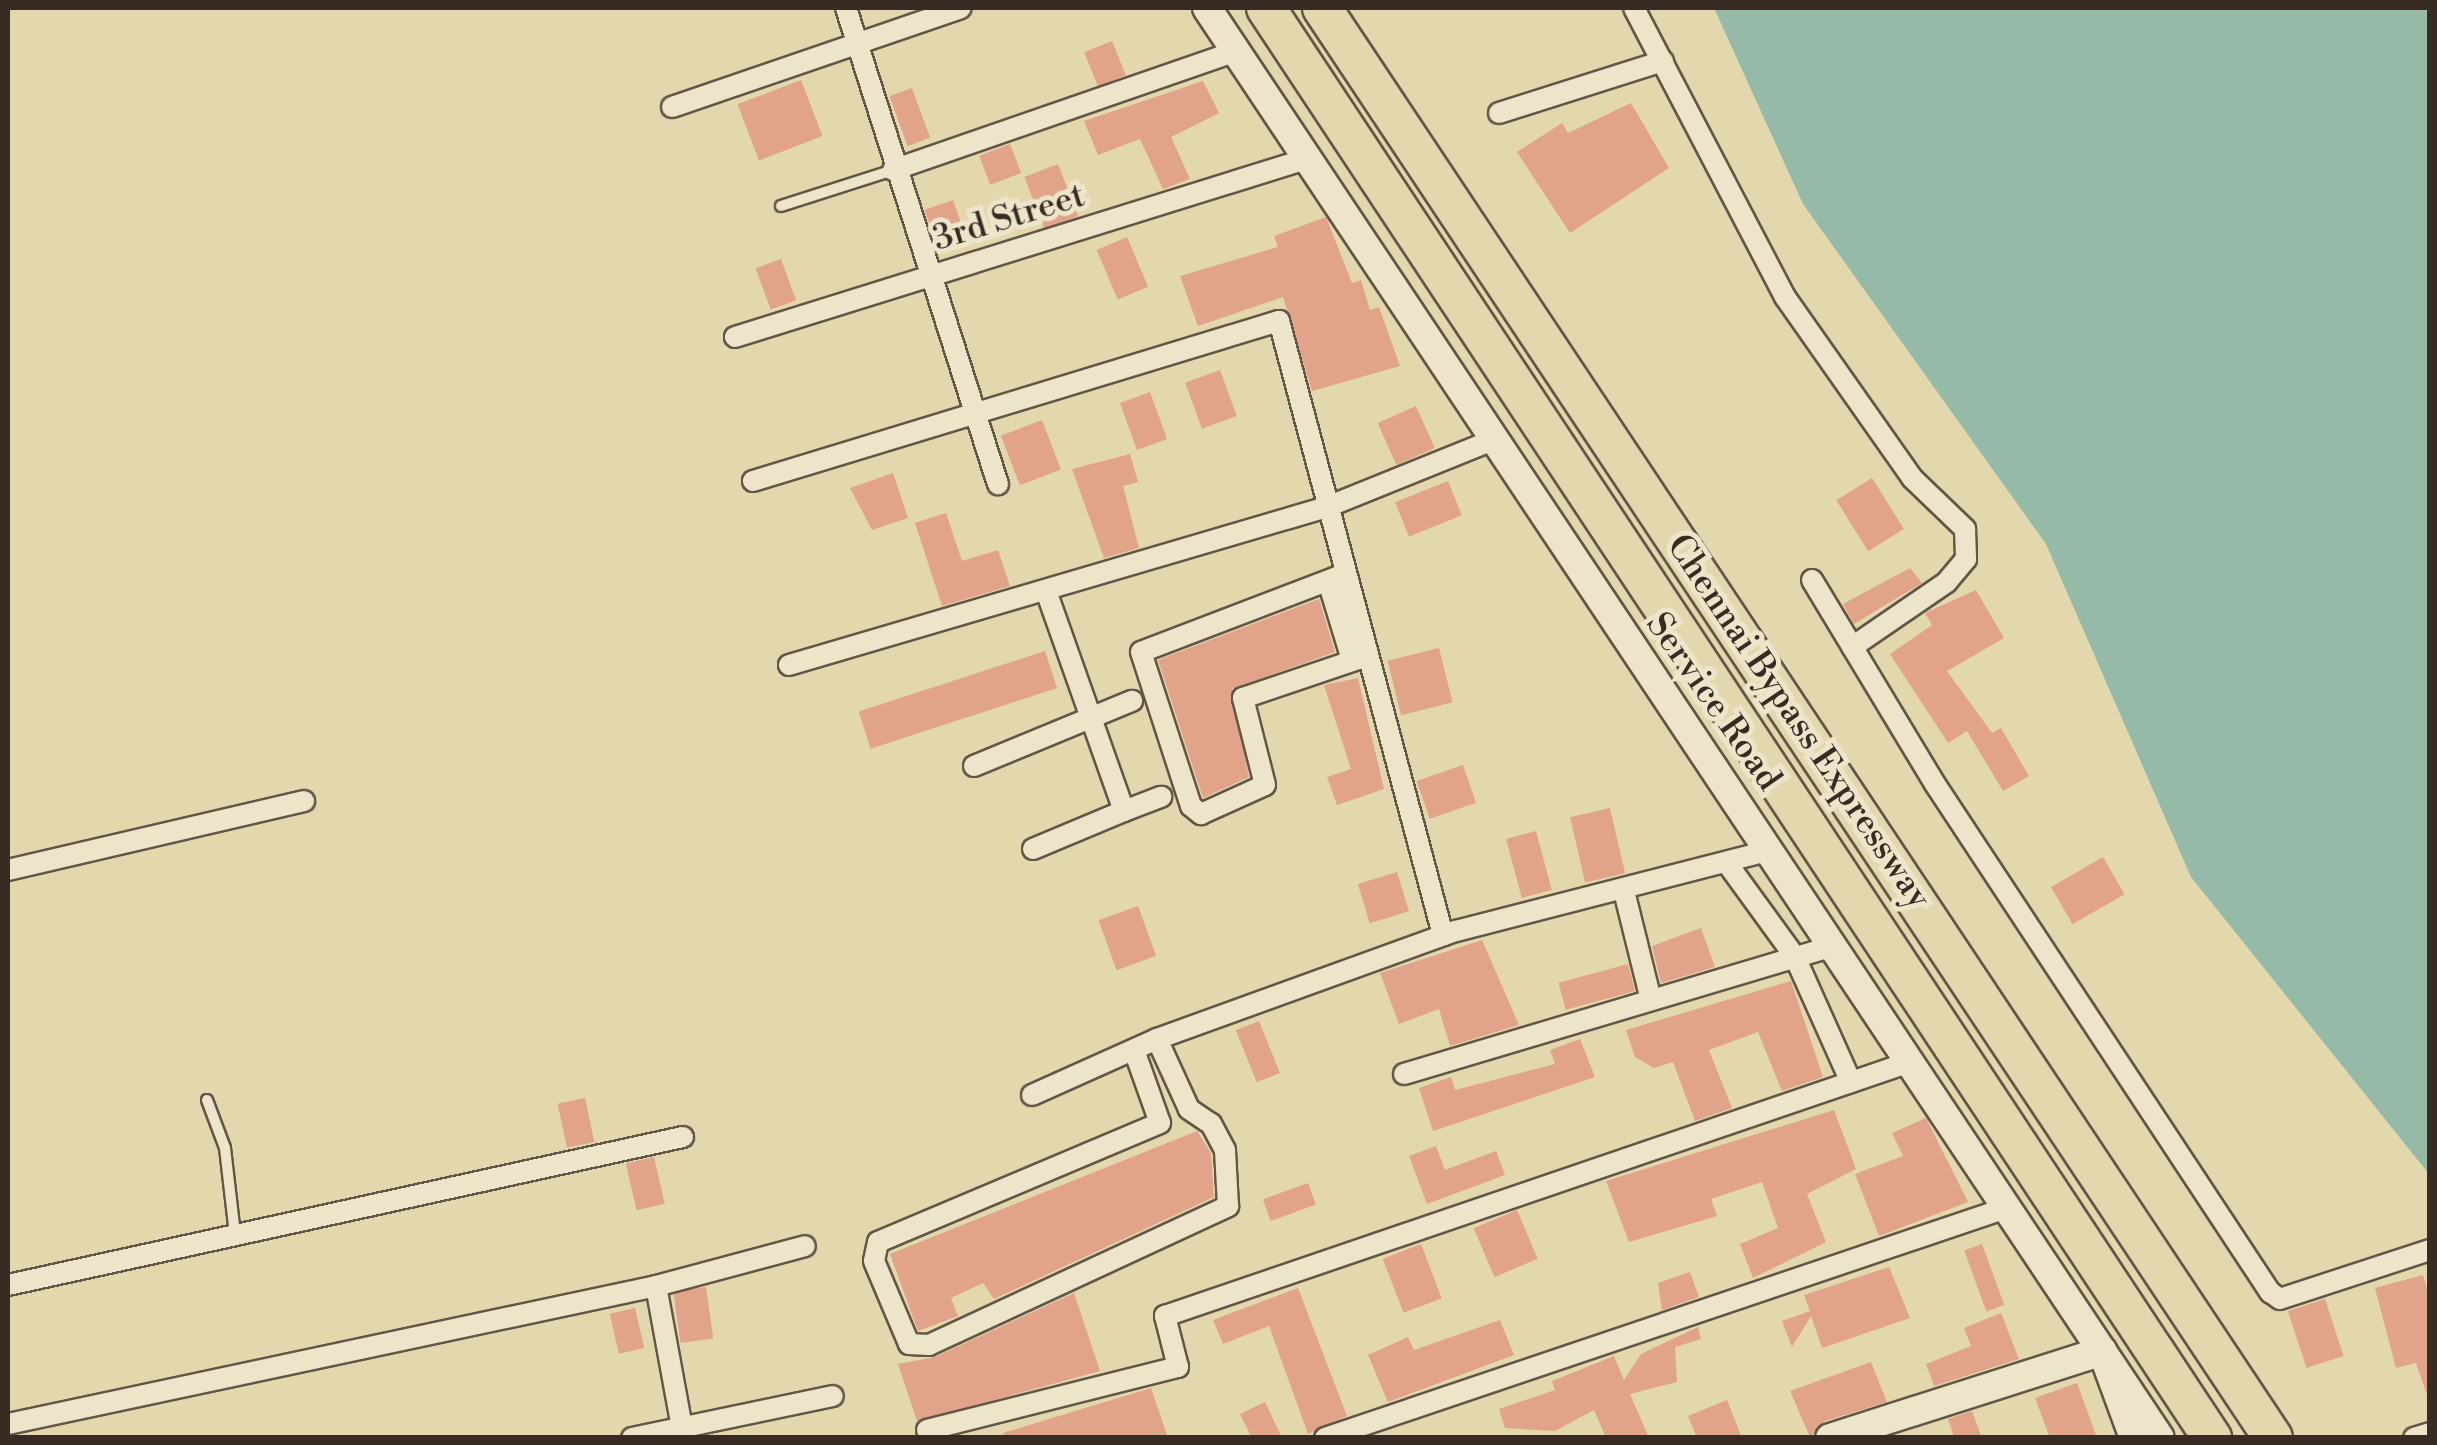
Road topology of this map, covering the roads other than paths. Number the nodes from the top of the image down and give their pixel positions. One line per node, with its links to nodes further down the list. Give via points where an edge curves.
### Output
1 (846, 8): 7 (street)
2 (962, 8): 7 (street)
3 (1207, 8): 8 (street, Service Road)
4 (1266, 8): 68 (highway, Chennai Bypass Expressway)
5 (1322, 8): 69 (highway, Chennai Bypass Expressway)
6 (1634, 8): 9 (street)
7 (858, 42): 10 (street); 13 (street)
8 (1237, 51): 12 (street, Service Road); 13 (street)
9 (1663, 62): 11 (street); 25 (street, via 1785,297 1912,478 1965,528 1966,559 1947,582)
10 (672, 106)
11 (1499, 112)
12 (1304, 160): 15 (street, 3rd Street); 18 (street, Service Road)
13 (892, 170): 14 (lane); 15 (street)
14 (781, 206)
15 (928, 277): 16 (street, 3rd Street); 17 (street)
16 (734, 338)
17 (975, 415): 19 (street); 20 (street); 21 (street, via 1278,321)
18 (1494, 440): 21 (street); 35 (street, Service Road)
19 (753, 481)
20 (998, 484)
21 (1326, 507): 22 (street); 24 (street)
22 (1337, 577): 26 (street); 26 (street, via 1142,652 1196,812 1266,785 1242,698)
23 (1812, 580): 25 (street)
24 (1046, 591): 27 (street); 29 (street)
25 (1852, 647): 54 (street, via 2270,1292 2280,1299)
26 (1360, 658): 39 (street)
27 (789, 665)
28 (1132, 700): 29 (street)
29 (1096, 718): 30 (street); 33 (street)
30 (974, 766)
31 (1161, 796): 33 (street)
32 (304, 801): 37 (street)
33 (1124, 810): 34 (street)
34 (1033, 849)
35 (1770, 850): 36 (street); 40 (street, Service Road)
36 (1729, 866): 38 (street); 41 (street)
37 (8, 870)
38 (1624, 891): 39 (street); 42 (street)
39 (1443, 935): 43 (street)
40 (1833, 946): 41 (street); 45 (street, Service Road)
41 (1795, 957): 42 (street); 47 (street)
42 (1652, 1000): 46 (street)
43 (1157, 1039): 44 (street); 44 (street, via 1189,1108 1224,1150 1228,1206 929,1345 909,1344 874,1261 878,1242 1160,1123)
44 (1134, 1050): 48 (street)
45 (1910, 1062): 47 (street); 51 (street, Service Road)
46 (1404, 1074)
47 (1852, 1082): 61 (street, via 1166,1316 1178,1368)
48 (1032, 1095)
49 (207, 1100): 52 (lane, via 225,1148)
50 (682, 1137): 52 (street)
51 (2006, 1208): 57 (street, Service Road); 64 (street)
52 (235, 1235): 55 (street)
53 (805, 1246): 56 (street)
54 (2430, 1250)
55 (8, 1284)
56 (656, 1286): 59 (street); 60 (street)
57 (2102, 1352): 65 (street); 66 (street); 67 (street, Service Road)
58 (833, 1396): 60 (street)
59 (8, 1424)
60 (682, 1428): 63 (street)
61 (926, 1430)
62 (2430, 1432): 70 (street)
63 (632, 1438)
64 (1326, 1438)
65 (1830, 1438)
66 (2134, 1438)
67 (2160, 1438)
68 (2212, 1438)
69 (2273, 1438)
70 (2414, 1438)

